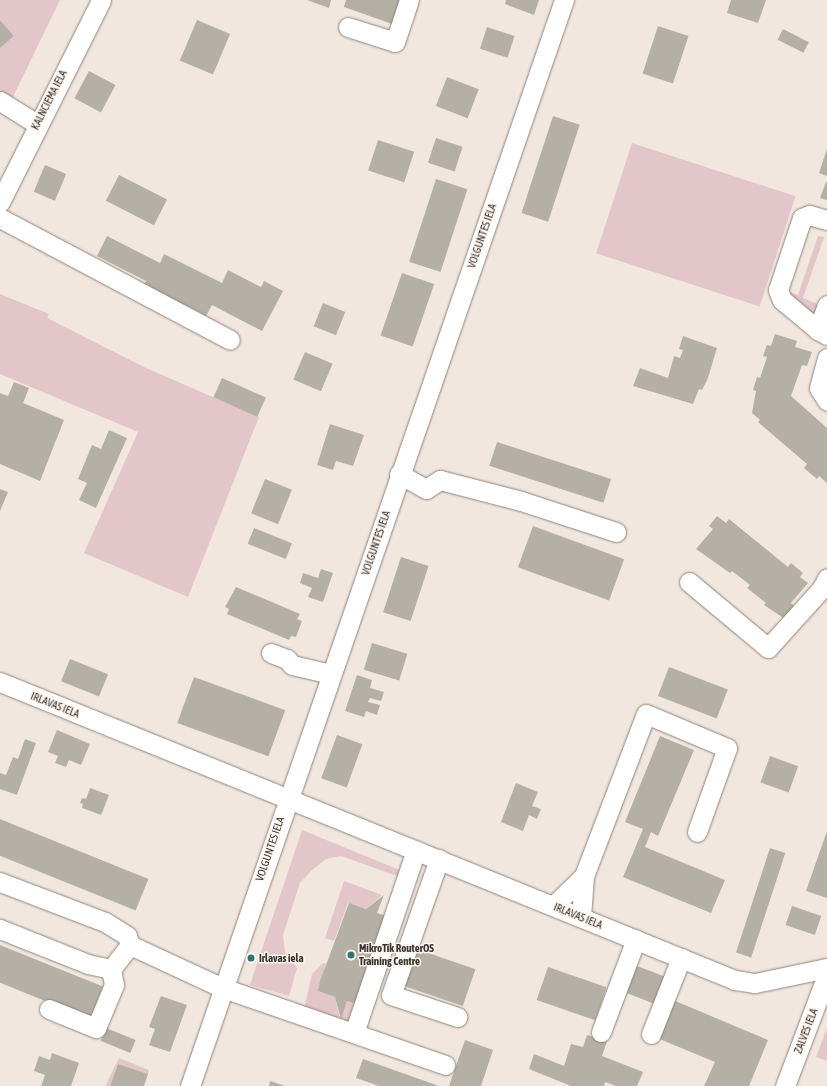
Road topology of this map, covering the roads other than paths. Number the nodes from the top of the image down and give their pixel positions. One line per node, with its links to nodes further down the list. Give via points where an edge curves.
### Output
1 (101, 0): 6 (street, KALNCIEMA IELA)
2 (409, 0): 4 (street, via 395,42)
3 (564, 0): 15 (street, VOLGUNTES IELA)
4 (348, 27)
5 (0, 101): 6 (street)
6 (37, 124): 7 (street, KALNCIEMA IELA)
7 (0, 202)
8 (0, 218): 12 (street)
9 (827, 220): 11 (street, via 809,215 802,218 778,290 782,300)
10 (827, 305): 11 (street)
11 (823, 332)
12 (230, 340)
13 (827, 358): 14 (street, via 819,388)
14 (827, 402)
15 (399, 474): 16 (street, via 426,489 440,480 522,502); 20 (street, VOLGUNTES IELA)
16 (616, 532)
17 (827, 578): 18 (street, via 822,588 768,648)
18 (689, 582)
19 (271, 653): 20 (street, via 286,659 292,665)
20 (330, 674): 22 (street, VOLGUNTES IELA)
21 (0, 682): 22 (street, IRLAVAS IELA)
22 (288, 797): 24 (street, IRLAVAS IELA); 37 (street, VOLGUNTES IELA)
23 (697, 832): 26 (street, via 728,748 646,714)
24 (416, 850): 25 (street, IRLAVAS IELA); 41 (street)
25 (439, 859): 28 (street, IRLAVAS IELA); 39 (street, via 390,995)
26 (584, 876): 28 (street); 29 (street)
27 (0, 882): 32 (street, via 104,922 127,936)
28 (553, 906): 29 (street, IRLAVAS IELA)
29 (581, 917): 31 (street, IRLAVAS IELA)
30 (0, 929): 35 (street, via 88,964)
31 (636, 939): 33 (street, IRLAVAS IELA); 40 (street)
32 (130, 945): 35 (street); 37 (street)
33 (681, 958): 34 (street, IRLAVAS IELA, via 744,982 754,983); 42 (street)
34 (827, 968)
35 (111, 969): 38 (street, via 114,984 96,1028)
36 (827, 975): 45 (street, ZALVES IELA)
37 (223, 988): 41 (street); 44 (street, VOLGUNTES IELA)
38 (48, 1009)
39 (457, 1017)
40 (601, 1032)
41 (354, 1033): 43 (street)
42 (651, 1034)
43 (445, 1065)
44 (190, 1086)
45 (785, 1086)

